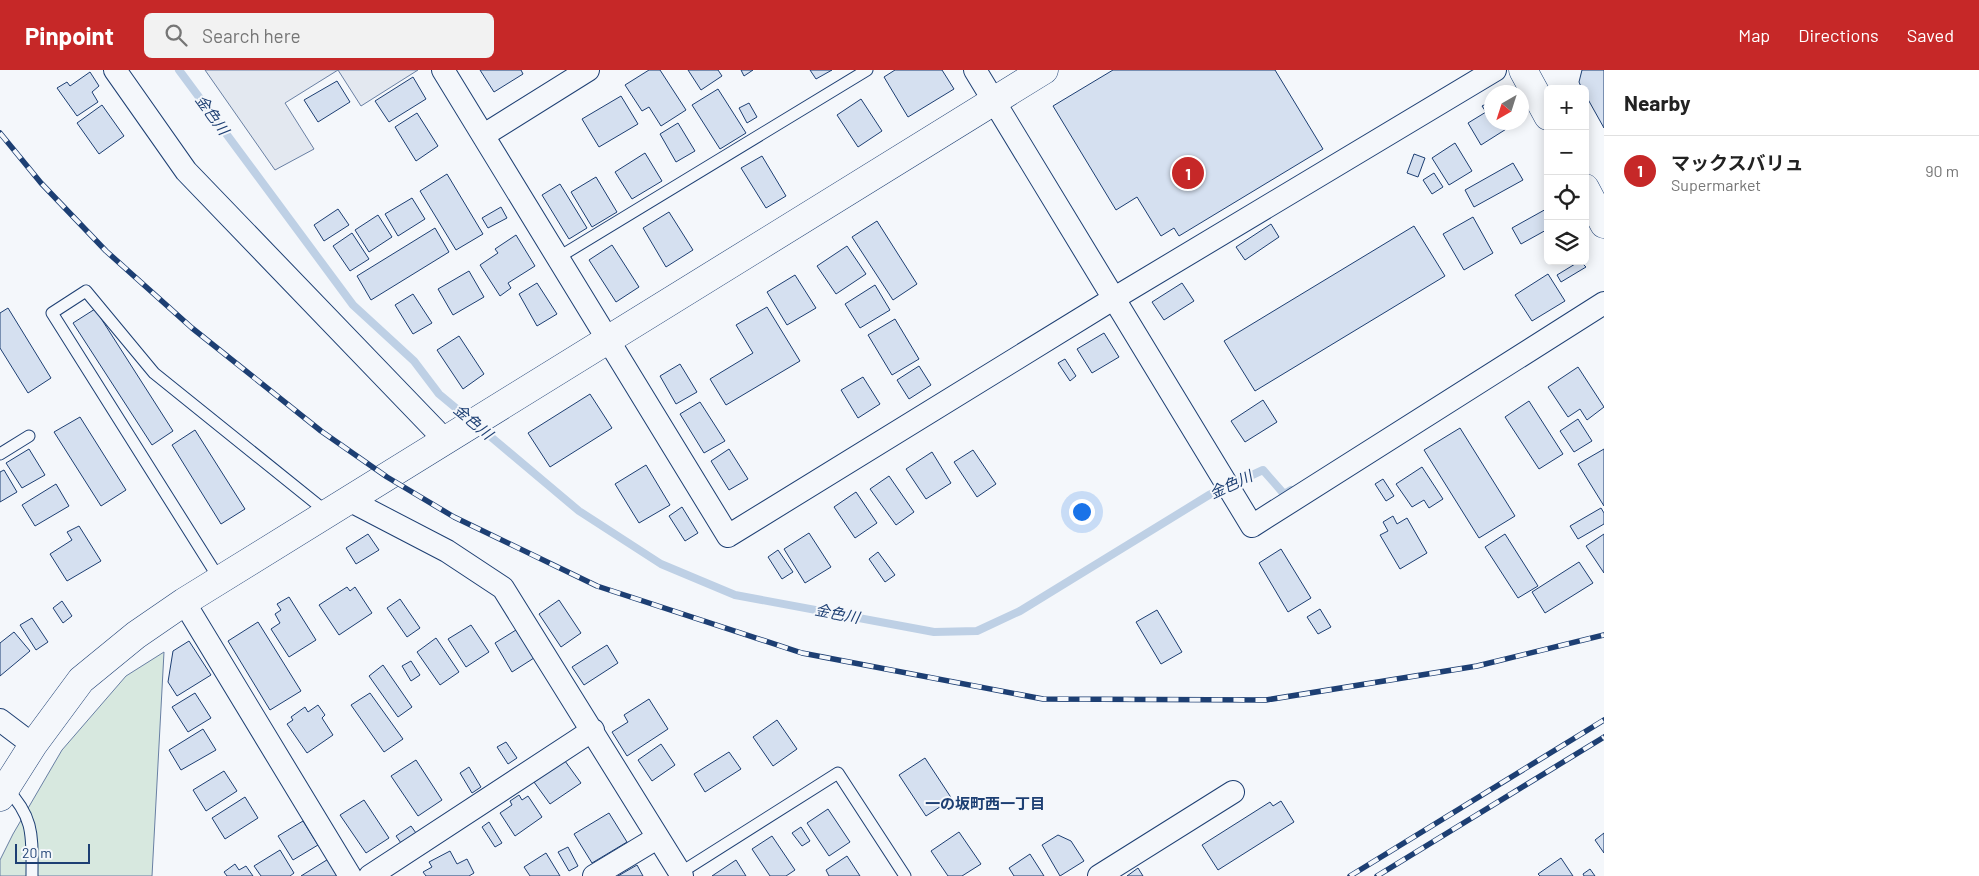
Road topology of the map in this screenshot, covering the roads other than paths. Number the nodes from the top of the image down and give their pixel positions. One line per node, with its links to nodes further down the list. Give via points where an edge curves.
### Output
1 (115, 70): 19 (street, via 186,171)
2 (443, 70): 11 (street)
3 (588, 70): 11 (street)
4 (867, 70): 14 (lane)
5 (974, 70): 9 (street)
6 (1044, 70): 9 (street)
7 (1495, 70): 15 (street)
8 (1524, 70): 10 (street)
9 (994, 101): 15 (street); 17 (street)
10 (1544, 108)
11 (484, 135): 14 (street)
12 (1589, 196): 13 (street)
13 (1604, 224)
14 (559, 257): 17 (street)
15 (1113, 299): 16 (street, via 1252,526); 17 (street, via 728,536)
16 (1604, 303)
17 (609, 338): 19 (street)
18 (28, 436): 20 (lane)
19 (445, 440): 21 (street)
20 (0, 454)
21 (339, 507): 22 (street); 22 (lane, via 154,373 86,292 52,313); 25 (street, via 447,551 503,588)
22 (220, 580): 23 (street)
23 (184, 602): 26 (street, via 136,635 81,680); 32 (street)
24 (0, 720): 26 (street)
25 (593, 730): 29 (street); 33 (street)
26 (33, 745): 27 (street)
27 (3, 792): 31 (lane, via 21,804 32,831)
28 (1233, 792): 36 (street)
29 (657, 838): 30 (street); 34 (street)
30 (681, 875): 35 (lane, via 838,773)
31 (32, 876)
32 (350, 876)
33 (370, 876)
34 (594, 876)
35 (905, 876)
36 (1099, 876)

